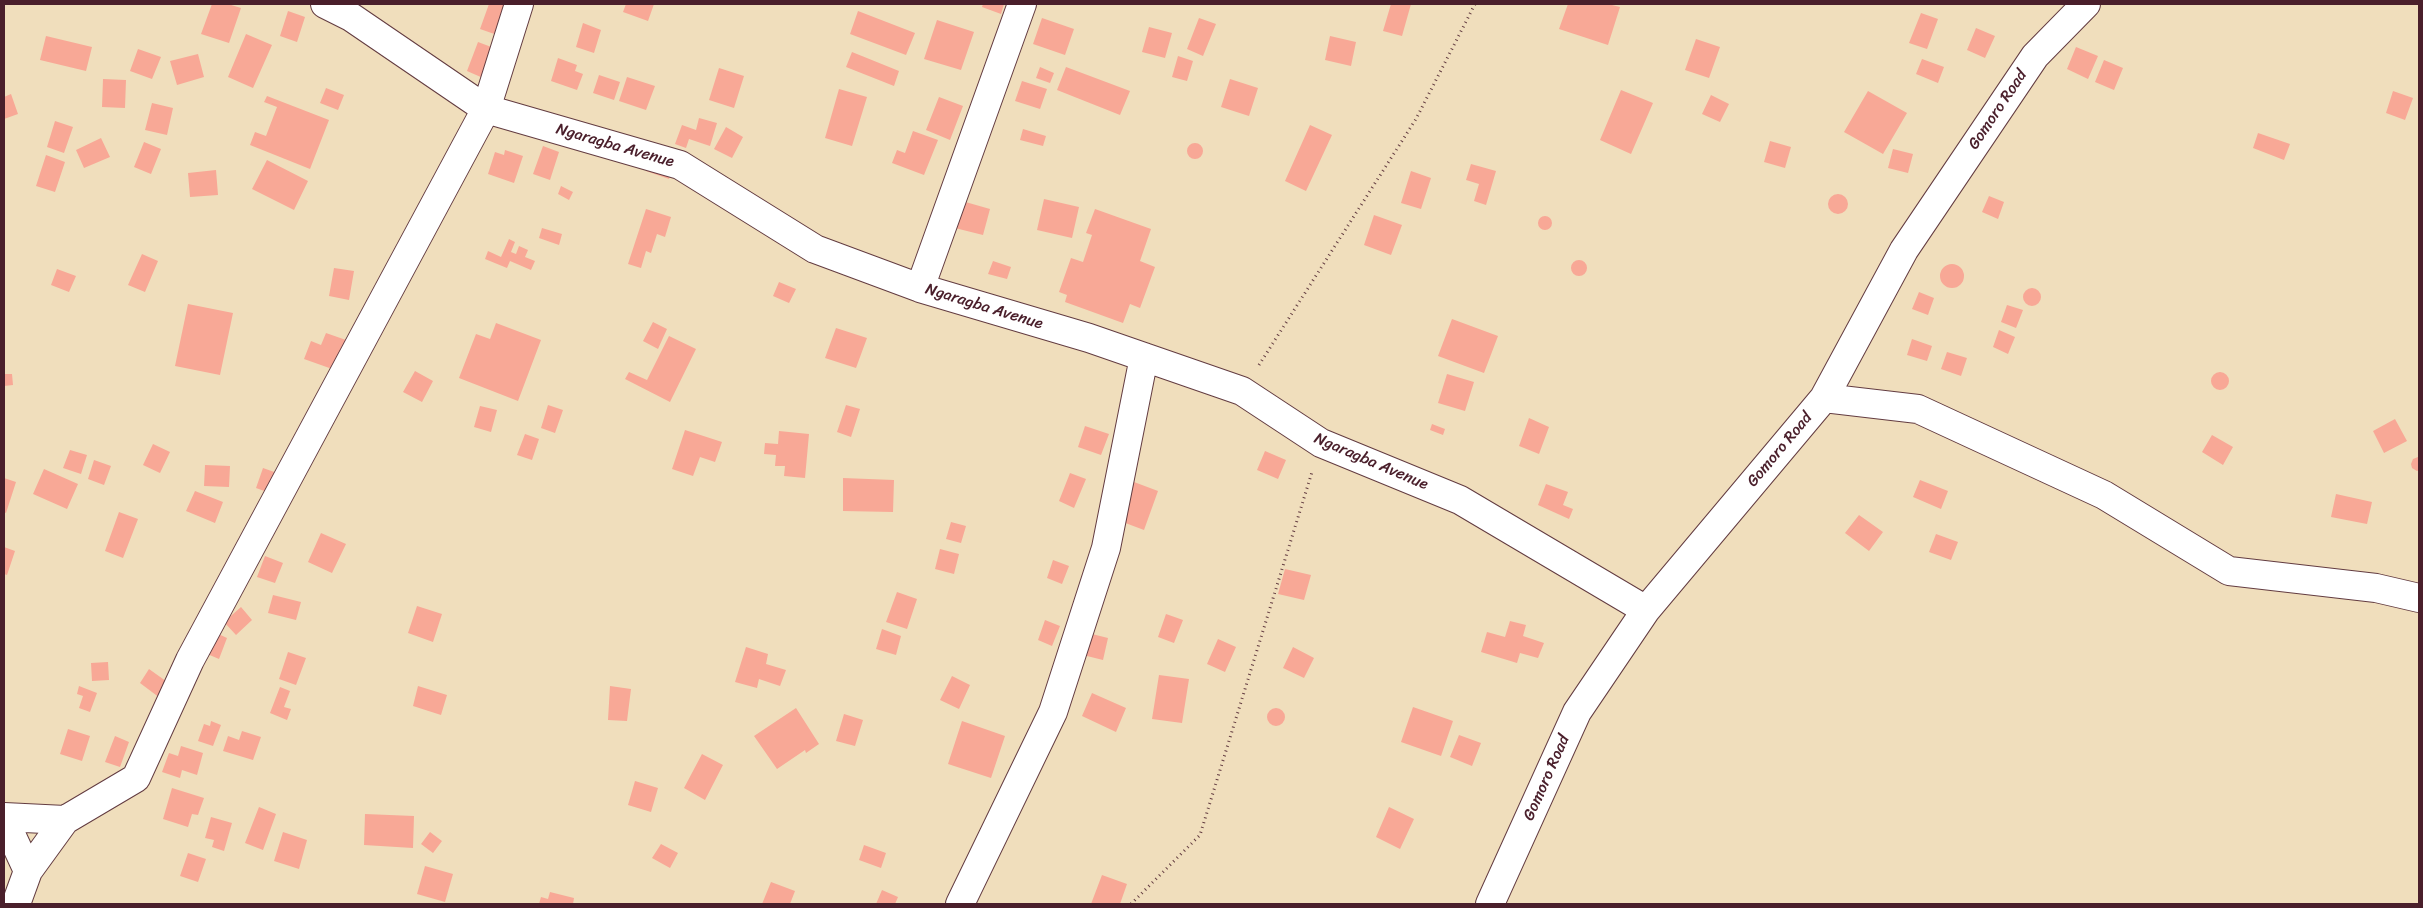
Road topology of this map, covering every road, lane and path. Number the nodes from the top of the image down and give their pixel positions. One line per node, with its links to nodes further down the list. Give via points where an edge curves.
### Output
1 (325, 4): 6 (street, Ngaragba Avenue, via 350,17)
2 (519, 4): 6 (street)
3 (1022, 4): 7 (street)
4 (1475, 4): 9 (path, via 1416,119)
5 (2086, 4): 10 (street, Gomoro Road, via 2035,56 1909,242)
6 (486, 110): 7 (street, Ngaragba Avenue, via 680,164 815,249); 15 (street, via 190,660 136,778)
7 (920, 288): 8 (street, Ngaragba Avenue)
8 (1144, 357): 9 (street, Ngaragba Avenue); 18 (street, via 1106,548 1053,712)
9 (1242, 391): 11 (street, Ngaragba Avenue)
10 (1824, 398): 12 (street, via 1918,409 2104,495 2229,571 2376,588); 13 (street, Gomoro Road)
11 (1321, 443): 13 (street, Ngaragba Avenue, via 1460,500); 19 (path, via 1200,835)
12 (2419, 598)
13 (1646, 610): 20 (street, Gomoro Road, via 1577,712)
14 (4, 818): 15 (street); 16 (street)
15 (65, 820): 16 (street)
16 (28, 871): 17 (street)
17 (16, 904)
18 (960, 904)
19 (1131, 904)
20 (1490, 904)

